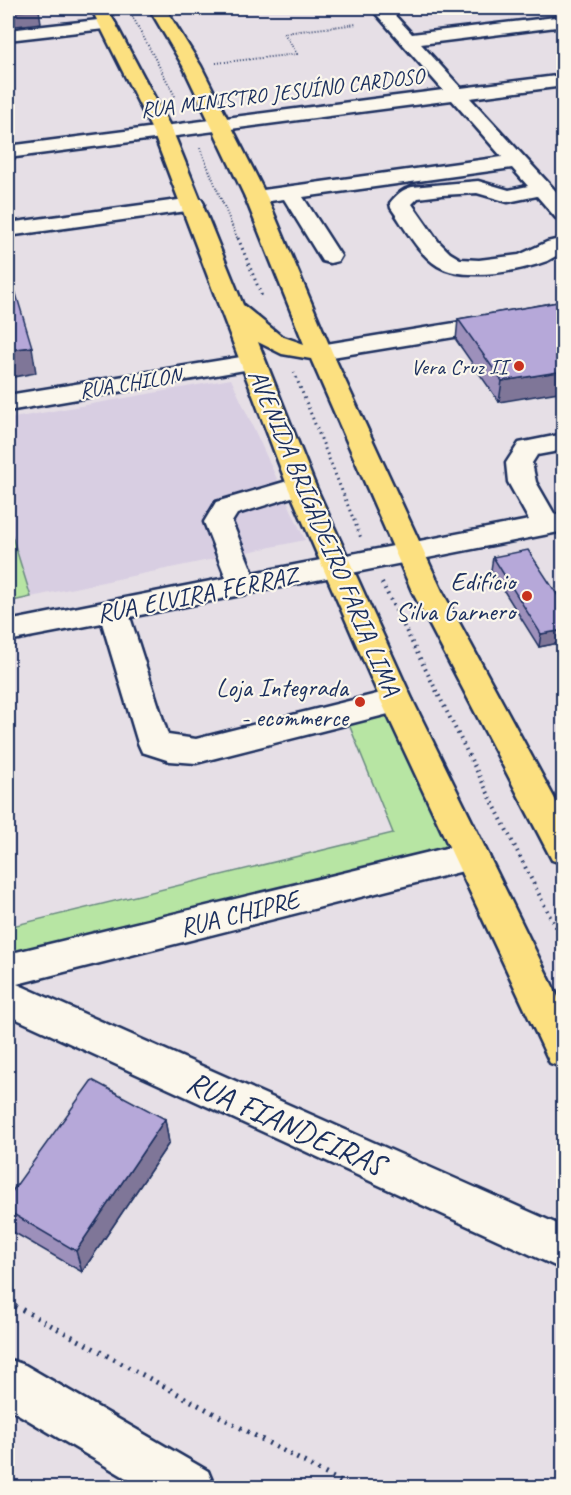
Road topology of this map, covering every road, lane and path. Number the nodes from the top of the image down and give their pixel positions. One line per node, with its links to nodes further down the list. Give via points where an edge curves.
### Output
1 (157, 8): 7 (main road)
2 (379, 8): 9 (street)
3 (564, 21): 9 (street)
4 (357, 24): 10 (path, via 284,33 297,54)
5 (113, 25): 8 (street); 14 (main road, AVENIDA BRIGADEIRO FARIA LIMA)
6 (152, 33): 7 (main road)
7 (172, 34): 10 (main road)
8 (8, 35)
9 (409, 40): 12 (street)
10 (192, 66): 13 (main road)
11 (564, 80): 12 (street, RUA MINISTRO JESUÍNO CARDOSO)
12 (457, 93): 13 (street, RUA MINISTRO JESUÍNO CARDOSO); 16 (street)
13 (221, 124): 14 (street, RUA MINISTRO JESUÍNO CARDOSO); 19 (main road)
14 (163, 132): 15 (street, RUA MINISTRO JESUÍNO CARDOSO); 20 (main road, AVENIDA BRIGADEIRO FARIA LIMA)
15 (8, 152)
16 (517, 160): 17 (street); 18 (street)
17 (542, 189): 21 (street); 23 (street, via 508,196 478,188 442,189 412,194 400,203 446,262 478,266 530,258)
18 (290, 192): 19 (street); 24 (street)
19 (256, 197): 27 (main road)
20 (193, 204): 22 (street); 25 (main road, AVENIDA BRIGADEIRO FARIA LIMA)
21 (564, 213)
22 (8, 230)
23 (564, 245)
24 (330, 256)
25 (232, 306): 27 (main road, via 272,343 294,351); 28 (main road, AVENIDA BRIGADEIRO FARIA LIMA)
26 (564, 312): 27 (street)
27 (320, 352): 33 (main road)
28 (253, 362): 29 (street, RUA CHILON); 31 (main road, AVENIDA BRIGADEIRO FARIA LIMA)
29 (8, 403)
30 (564, 442): 32 (street, via 528,449 519,463 522,482)
31 (300, 485): 34 (main road, AVENIDA BRIGADEIRO FARIA LIMA); 35 (street, via 226,508 219,522)
32 (555, 524): 33 (street, RUA ELVIRA FERRAZ)
33 (409, 552): 34 (street, RUA ELVIRA FERRAZ); 39 (main road)
34 (337, 567): 35 (street, RUA ELVIRA FERRAZ); 38 (main road, AVENIDA BRIGADEIRO FARIA LIMA)
35 (243, 585): 36 (street, RUA ELVIRA FERRAZ)
36 (112, 610): 37 (street, RUA ELVIRA FERRAZ); 38 (street, via 154,742 170,749 196,751)
37 (8, 631)
38 (397, 701): 40 (main road, AVENIDA BRIGADEIRO FARIA LIMA)
39 (561, 840)
40 (471, 856): 41 (street, RUA CHIPRE); 43 (main road, AVENIDA BRIGADEIRO FARIA LIMA)
41 (8, 970)
42 (8, 997): 44 (street, RUA FIANDEIRAS)
43 (564, 1051)
44 (564, 1249)
45 (8, 1302): 48 (path)
46 (8, 1382): 47 (street)
47 (191, 1488)
48 (352, 1488)

